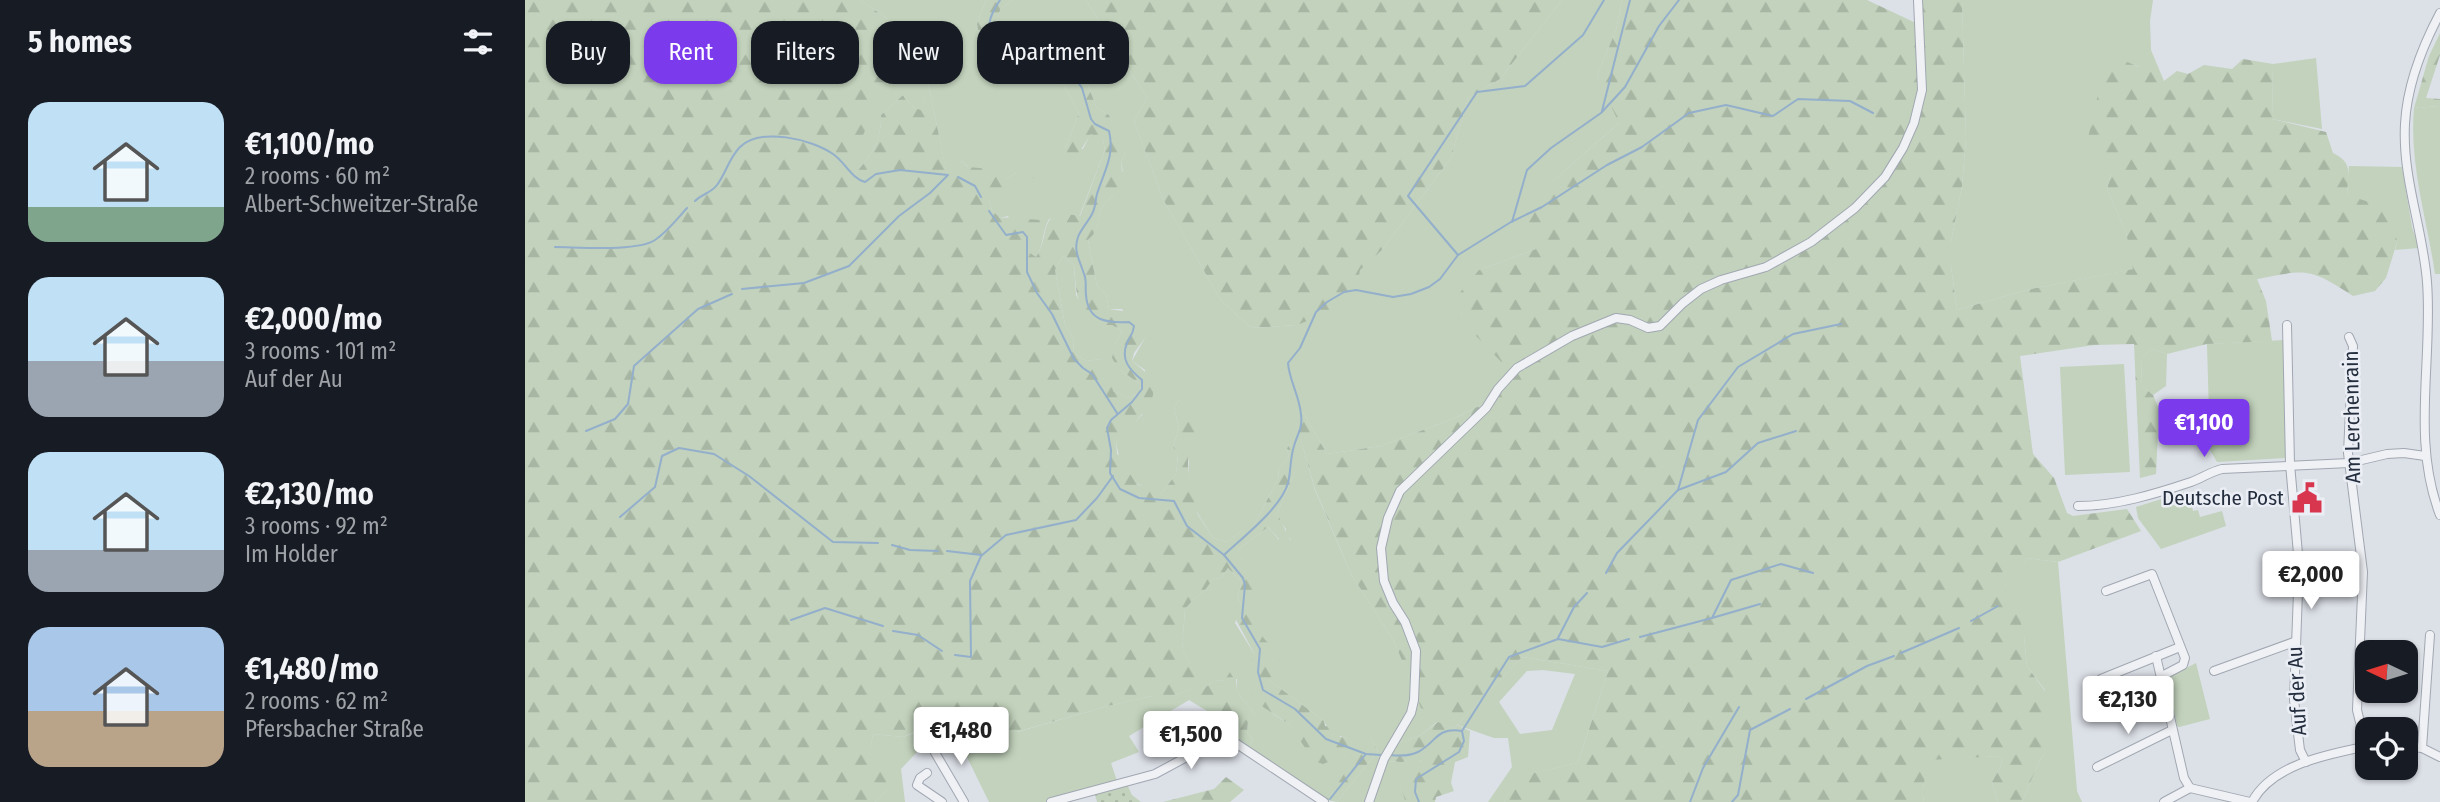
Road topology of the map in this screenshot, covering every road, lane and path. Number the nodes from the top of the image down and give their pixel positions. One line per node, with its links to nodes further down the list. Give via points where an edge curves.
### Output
1 (1918, 0): 34 (street, via 1922,90 1914,122 1885,177 1855,208 1811,242 1766,267 1701,289 1660,326 1648,328 1616,318 1572,336 1517,368 1486,408 1400,491 1381,548 1384,581 1416,651 1414,700 1385,755)
2 (2440, 13): 5 (street, via 2415,69 2405,123 2407,169 2427,284)
3 (2287, 325): 7 (street, Auf der Au)
4 (2349, 337): 6 (street, Am Lerchenrain, via 2353,346)
5 (2425, 456): 6 (street, via 2388,454); 8 (street)
6 (2349, 463): 7 (street); 19 (street, Am Lerchenrain, via 2363,572)
7 (2290, 464): 9 (street, via 2222,469 2127,501); 13 (street, Auf der Au, via 2298,565)
8 (2437, 500): 10 (street)
9 (2078, 506)
10 (2440, 515)
11 (2106, 591): 14 (street, via 2153,573)
12 (2430, 635): 23 (street)
13 (2294, 642): 16 (street); 26 (street, Auf der Au, via 2294,700)
14 (2180, 647): 15 (street); 17 (street, via 2183,665)
15 (2156, 656): 17 (street); 18 (street)
16 (2214, 671)
17 (2162, 676): 20 (street)
18 (2101, 679)
19 (2359, 717)
20 (2172, 730): 27 (street); 29 (street, via 2183,778)
21 (930, 744): 31 (street)
22 (2418, 748): 23 (street)
23 (2422, 748): 25 (street)
24 (2355, 749): 26 (street)
25 (2440, 757)
26 (2306, 762): 36 (street, via 2263,785)
27 (2097, 767)
28 (927, 774): 30 (street, via 917,785)
29 (2190, 788): 35 (street); 36 (street)
30 (942, 802)
31 (964, 802)
32 (1051, 802): 33 (street, via 1155,774 1220,742 1237,744)
33 (1324, 802)
34 (1369, 802)
35 (2164, 802)
36 (2251, 802)

